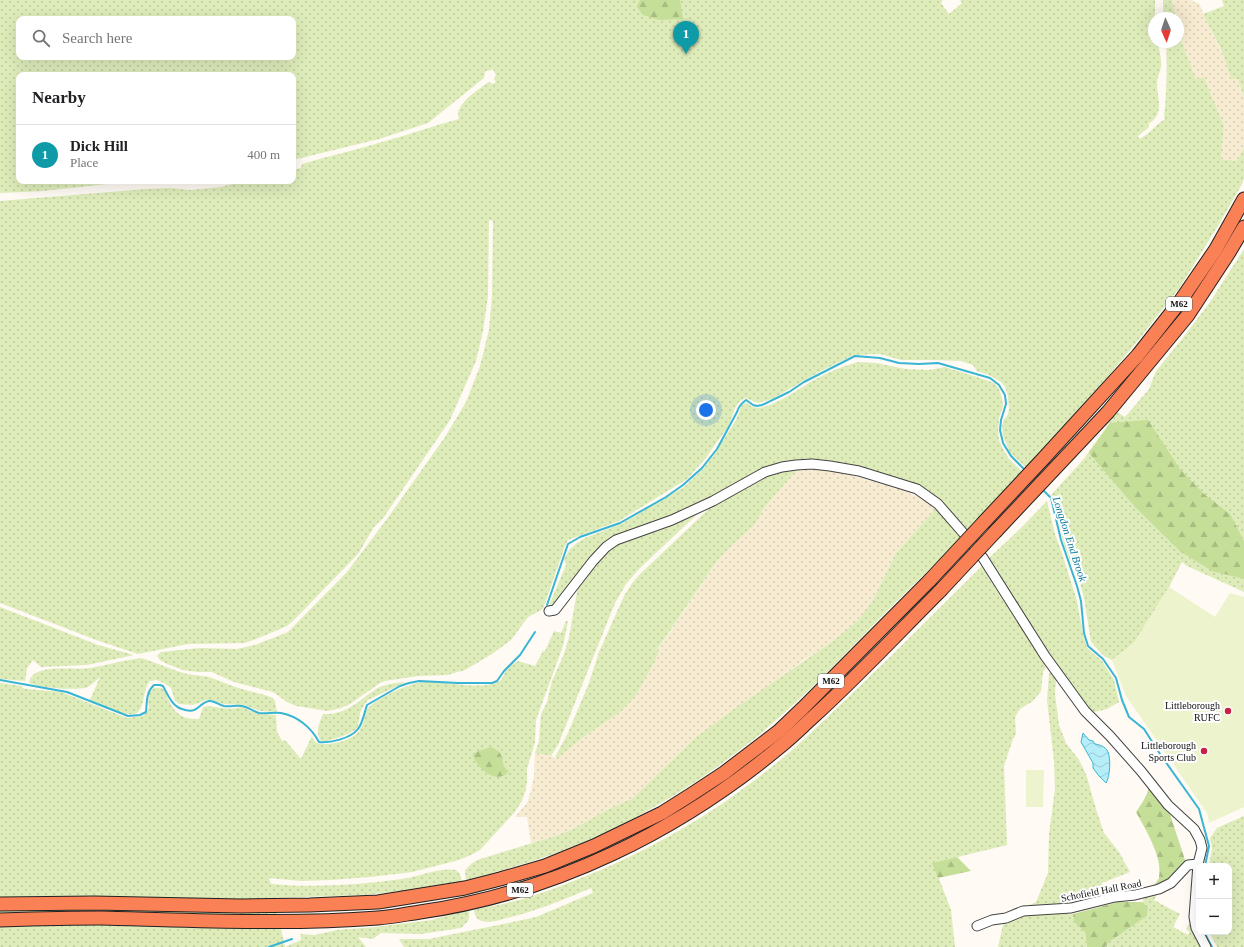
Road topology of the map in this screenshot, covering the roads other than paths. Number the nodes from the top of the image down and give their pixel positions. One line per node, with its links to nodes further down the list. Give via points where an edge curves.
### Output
1 (1244, 199): 7 (highway, M62, bridge, via 1216,249 1179,303 1138,355 930,580 779,730 724,773 662,813 594,846 544,866 464,888 378,902 241,906)
2 (1244, 227): 8 (highway, M62, bridge, via 1188,315 1108,412 940,591 783,745 723,791 665,828 597,862 502,896 442,909 381,918 296,921 96,918)
3 (549, 611): 4 (street, via 555,610 593,561 616,540 672,520 765,472 796,465 830,466 859,471 917,489 938,504 978,552 1085,711 1141,771 1168,806 1194,829 1202,848)
4 (1198, 863)
5 (1196, 864): 9 (street, Schofield Hall Road, via 1188,865 1171,883 1159,889 1071,908 1023,911)
6 (1196, 890): 10 (street, via 1194,917 1196,928)
7 (0, 904)
8 (0, 920)
9 (977, 926)
10 (1206, 947)

